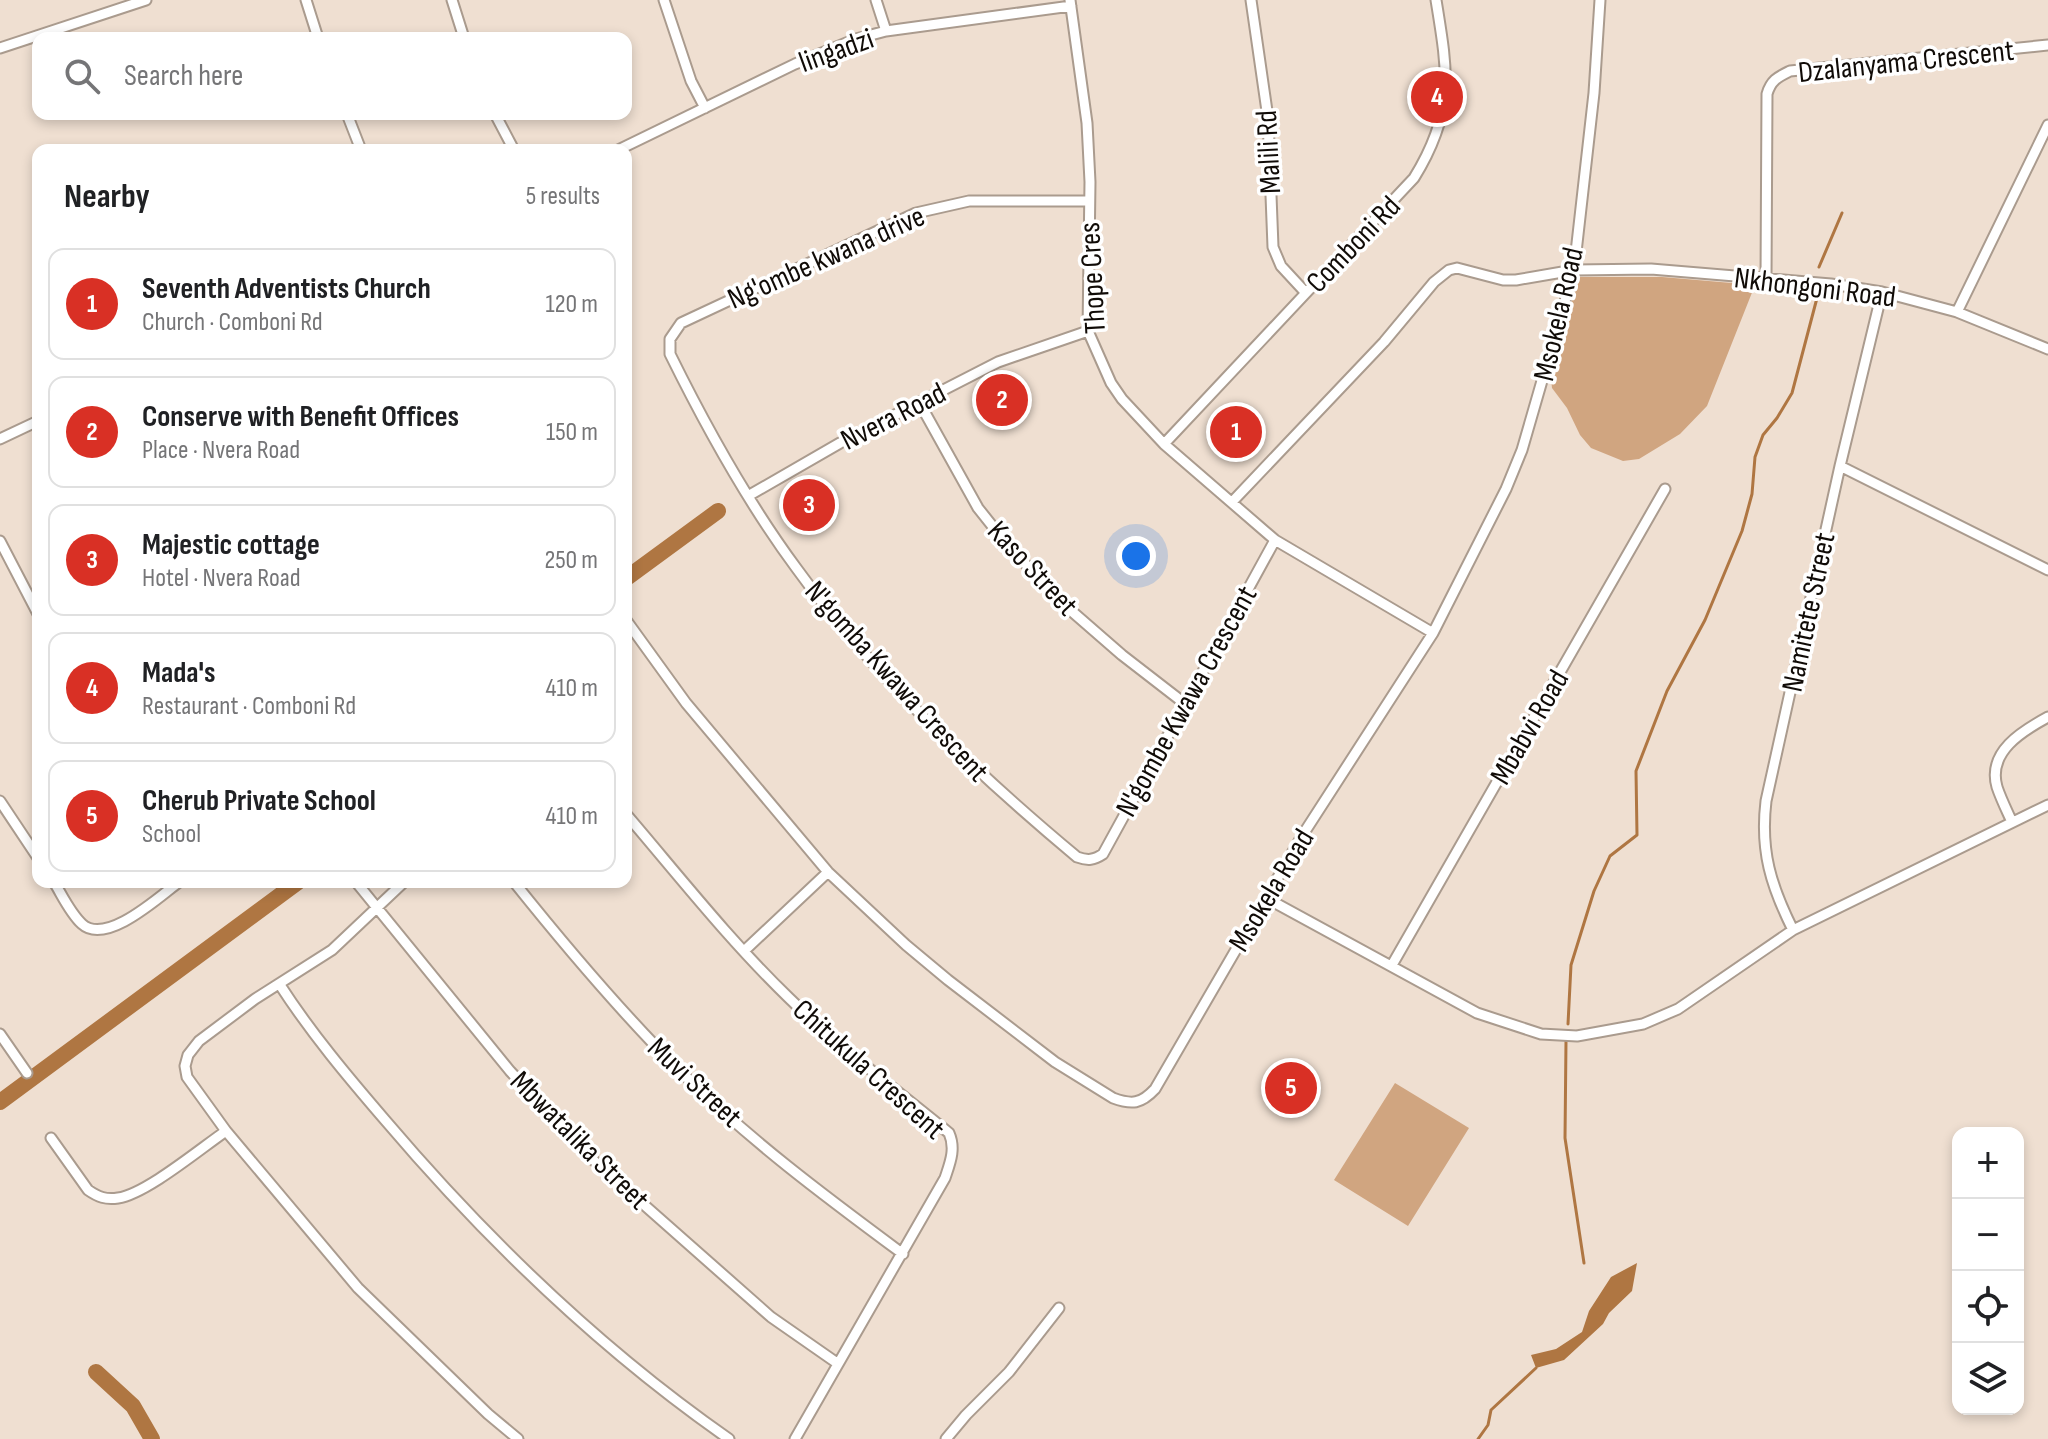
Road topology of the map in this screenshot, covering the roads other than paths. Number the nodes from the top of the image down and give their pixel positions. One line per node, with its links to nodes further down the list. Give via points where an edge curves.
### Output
1 (146, 0): 11 (street)
2 (306, 0): 12 (street)
3 (452, 0): 13 (street)
4 (664, 0): 17 (street)
5 (876, 0): 10 (street)
6 (1251, 0): 28 (street, Malili Rd, via 1268,118 1273,247 1281,266)
7 (1436, 0): 28 (street, Comboni Rd, via 1446,83 1438,134 1405,191)
8 (1600, 0): 25 (street, Msokela Road)
9 (1070, 3): 10 (street, lingadzi); 24 (street, Thope Cres, via 1087,123)
10 (886, 31): 17 (street, lingadzi, via 804,60)
11 (49, 32)
12 (316, 32)
13 (462, 32)
14 (32, 37): 16 (street)
15 (2048, 45): 26 (street, Dzalanyama Crescent, via 1790,71 1776,78 1767,94)
16 (0, 48)
17 (705, 108): 23 (street, lingadzi)
18 (349, 120): 21 (street)
19 (498, 120): 22 (street)
20 (2048, 125): 29 (street)
21 (359, 144)
22 (511, 144)
23 (630, 144)
24 (1089, 201): 30 (street, Thope Cres); 31 (street, Ng'ombe kwana drive, via 982,200 916,213 681,323)
25 (1574, 270): 26 (street, Nkhongoni Road, via 1651,269); 40 (street, Nkhongoni Road, via 1516,280 1449,270); 46 (street, Msokela Road, via 1522,450)
26 (1766, 279): 27 (street, Nkhongoni Road)
27 (1882, 292): 29 (street, Nkhongoni Road); 37 (street, Namitete Street)
28 (1306, 293): 36 (street, Comboni Rd)
29 (1957, 312): 32 (street, Nkhongoni Road)
30 (1088, 331): 33 (street, Nvera Road, via 998,362); 36 (street, Thope Cres, via 1111,383)
31 (670, 339): 39 (street, N'gomba Kwawa Crescent, via 670,354)
32 (2048, 349)
33 (919, 402): 39 (street, Nvera Road); 47 (street, Kaso Street, via 978,508 1009,547 1079,617)
34 (32, 424): 35 (street)
35 (0, 439)
36 (1164, 444): 40 (street, Thope Cres)
37 (1840, 466): 43 (street); 63 (street, Namitete Street, via 1764,823 1775,893)
38 (1665, 489): 65 (street, Mbabvi Road)
39 (748, 496): 54 (street, N'gomba Kwawa Crescent, via 796,568 906,698 999,792 1077,857)
40 (1232, 502): 41 (street, Thope Cres)
41 (1275, 540): 46 (street, Thope Cres); 47 (street, N'gombe Kwawa Crescent)
42 (0, 541): 44 (street)
43 (2048, 570)
44 (32, 602)
45 (632, 628): 55 (street, Msokela Road, via 686,703)
46 (1433, 633): 61 (street, Msokela Road)
47 (1184, 703): 54 (street, N'gombe Kwawa Crescent, via 1103,854)
48 (2048, 717): 52 (street, via 2023,731 1998,760 1997,787)
49 (0, 801): 53 (street)
50 (2048, 805): 52 (street)
51 (632, 821): 64 (street, Chitukula Crescent)
52 (2012, 822): 63 (street)
53 (32, 849)
54 (1095, 859)
55 (828, 872): 61 (street, Msokela Road, via 906,945 1006,1026 1126,1103 1139,1103 1155,1089); 64 (street)
56 (58, 888): 57 (street, via 81,924 105,930)
57 (171, 888)
58 (360, 888): 62 (street, Mbwatalika Street)
59 (398, 888): 62 (street)
60 (519, 888): 71 (street, Muvi Street, via 682,1073 837,1206)
61 (1266, 898): 65 (street)
62 (376, 910): 66 (street, via 332,950); 73 (street, Mbwatalika Street, via 510,1071 591,1158 771,1317)
63 (1793, 930): 65 (street, via 1678,1009 1643,1024 1577,1036 1541,1034 1494,1020)
64 (744, 951): 71 (street, Chitukula Crescent, via 835,1041 949,1133 953,1146 945,1178)
65 (1392, 965)
66 (280, 985): 69 (street, via 199,1041 188,1055 187,1077); 75 (street, via 341,1069 497,1243 619,1357)
67 (0, 1034): 68 (street)
68 (27, 1073)
69 (226, 1131): 70 (street, via 140,1190 116,1199 88,1190); 74 (street, via 358,1288)
70 (51, 1138)
71 (903, 1254): 73 (street, Chitukula Crescent)
72 (1059, 1308): 77 (street)
73 (837, 1363): 76 (street, Chitukula Crescent)
74 (518, 1439)
75 (729, 1439)
76 (795, 1439)
77 (946, 1439)

